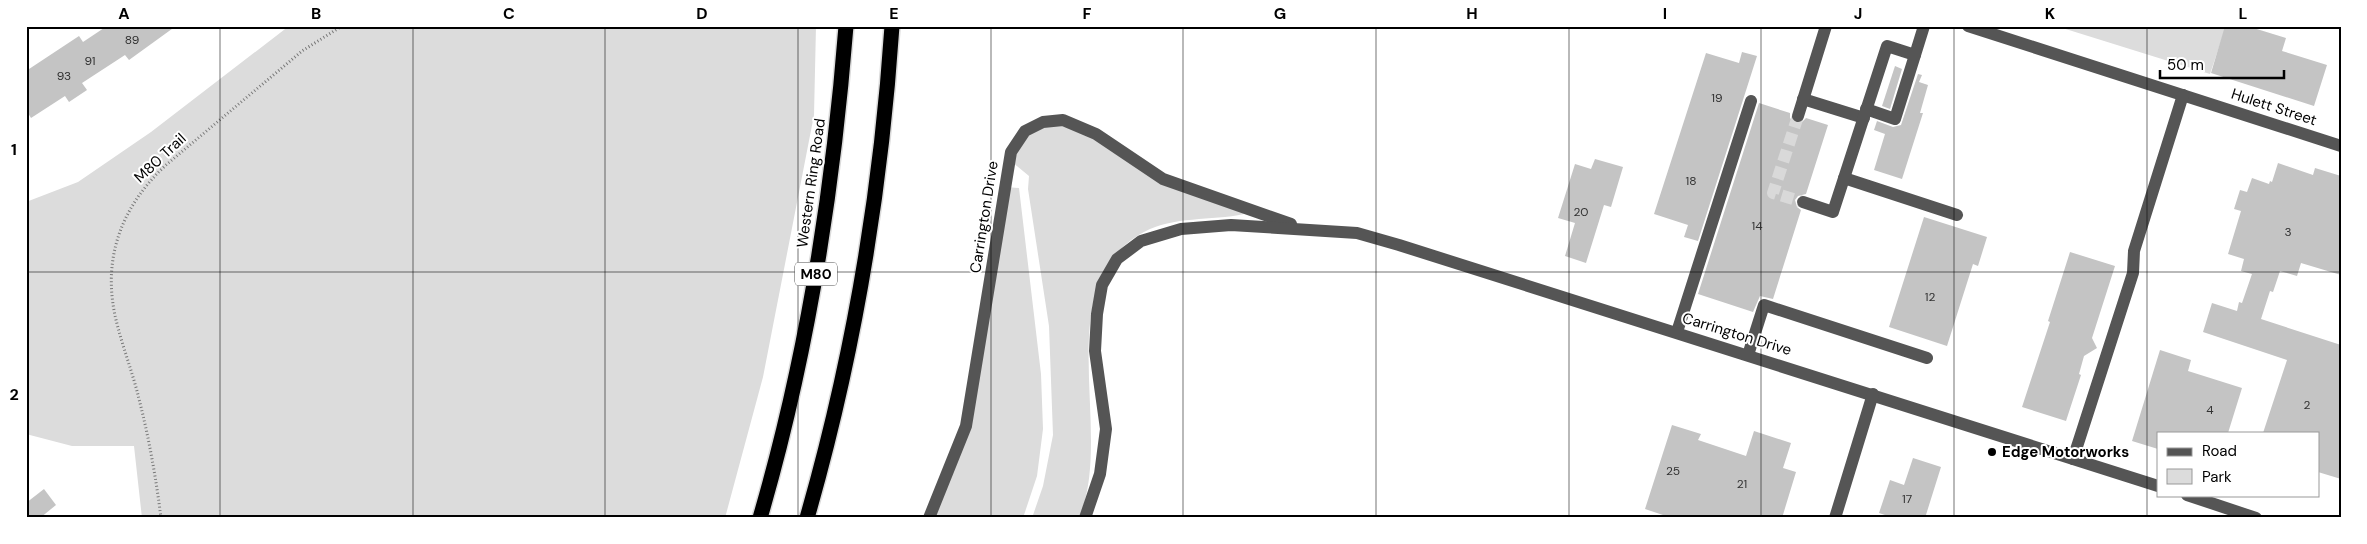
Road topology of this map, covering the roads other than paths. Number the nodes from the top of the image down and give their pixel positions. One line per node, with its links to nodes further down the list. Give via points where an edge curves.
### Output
1 (846, 26): 24 (highway, Western Ring Road / M80, via 832,166 811,303 785,426)
2 (892, 26): 25 (highway, via 879,172 860,292)
3 (1826, 26): 8 (street)
4 (1924, 26): 6 (street)
5 (1968, 26): 7 (street, Hulett Street)
6 (1915, 55): 10 (street, via 1895,118); 10 (street, via 1887,46)
7 (2183, 95): 12 (street, Hulett Street); 21 (street, via 2134,251 2133,273)
8 (1804, 99): 10 (street); 11 (street)
9 (1751, 101): 17 (street)
10 (1865, 114): 13 (street)
11 (1798, 116)
12 (2341, 146)
13 (1844, 178): 14 (street, via 1833,212); 15 (street)
14 (1803, 202)
15 (1957, 215)
16 (1303, 228): 17 (street, Carrington Drive, via 1358,233); 26 (street, Carrington Drive, via 1163,179 1096,134 1063,120 1043,122 1025,131 1011,152 966,426); 27 (street, Carrington Drive, via 1231,225 1181,229 1141,241 1117,259 1102,286 1097,314 1096,351 1106,430 1100,474)
17 (1677, 332): 18 (street, Carrington Drive)
18 (1748, 355): 19 (street, via 1764,305); 20 (street, Carrington Drive)
19 (1927, 358)
20 (1873, 394): 21 (street, Carrington Drive); 28 (street)
21 (2074, 458): 22 (street, Carrington Drive)
22 (2157, 486)
23 (2190, 496): 29 (street)
24 (760, 518)
25 (807, 518)
26 (929, 518)
27 (1085, 518)
28 (1835, 518)
29 (2256, 518)

